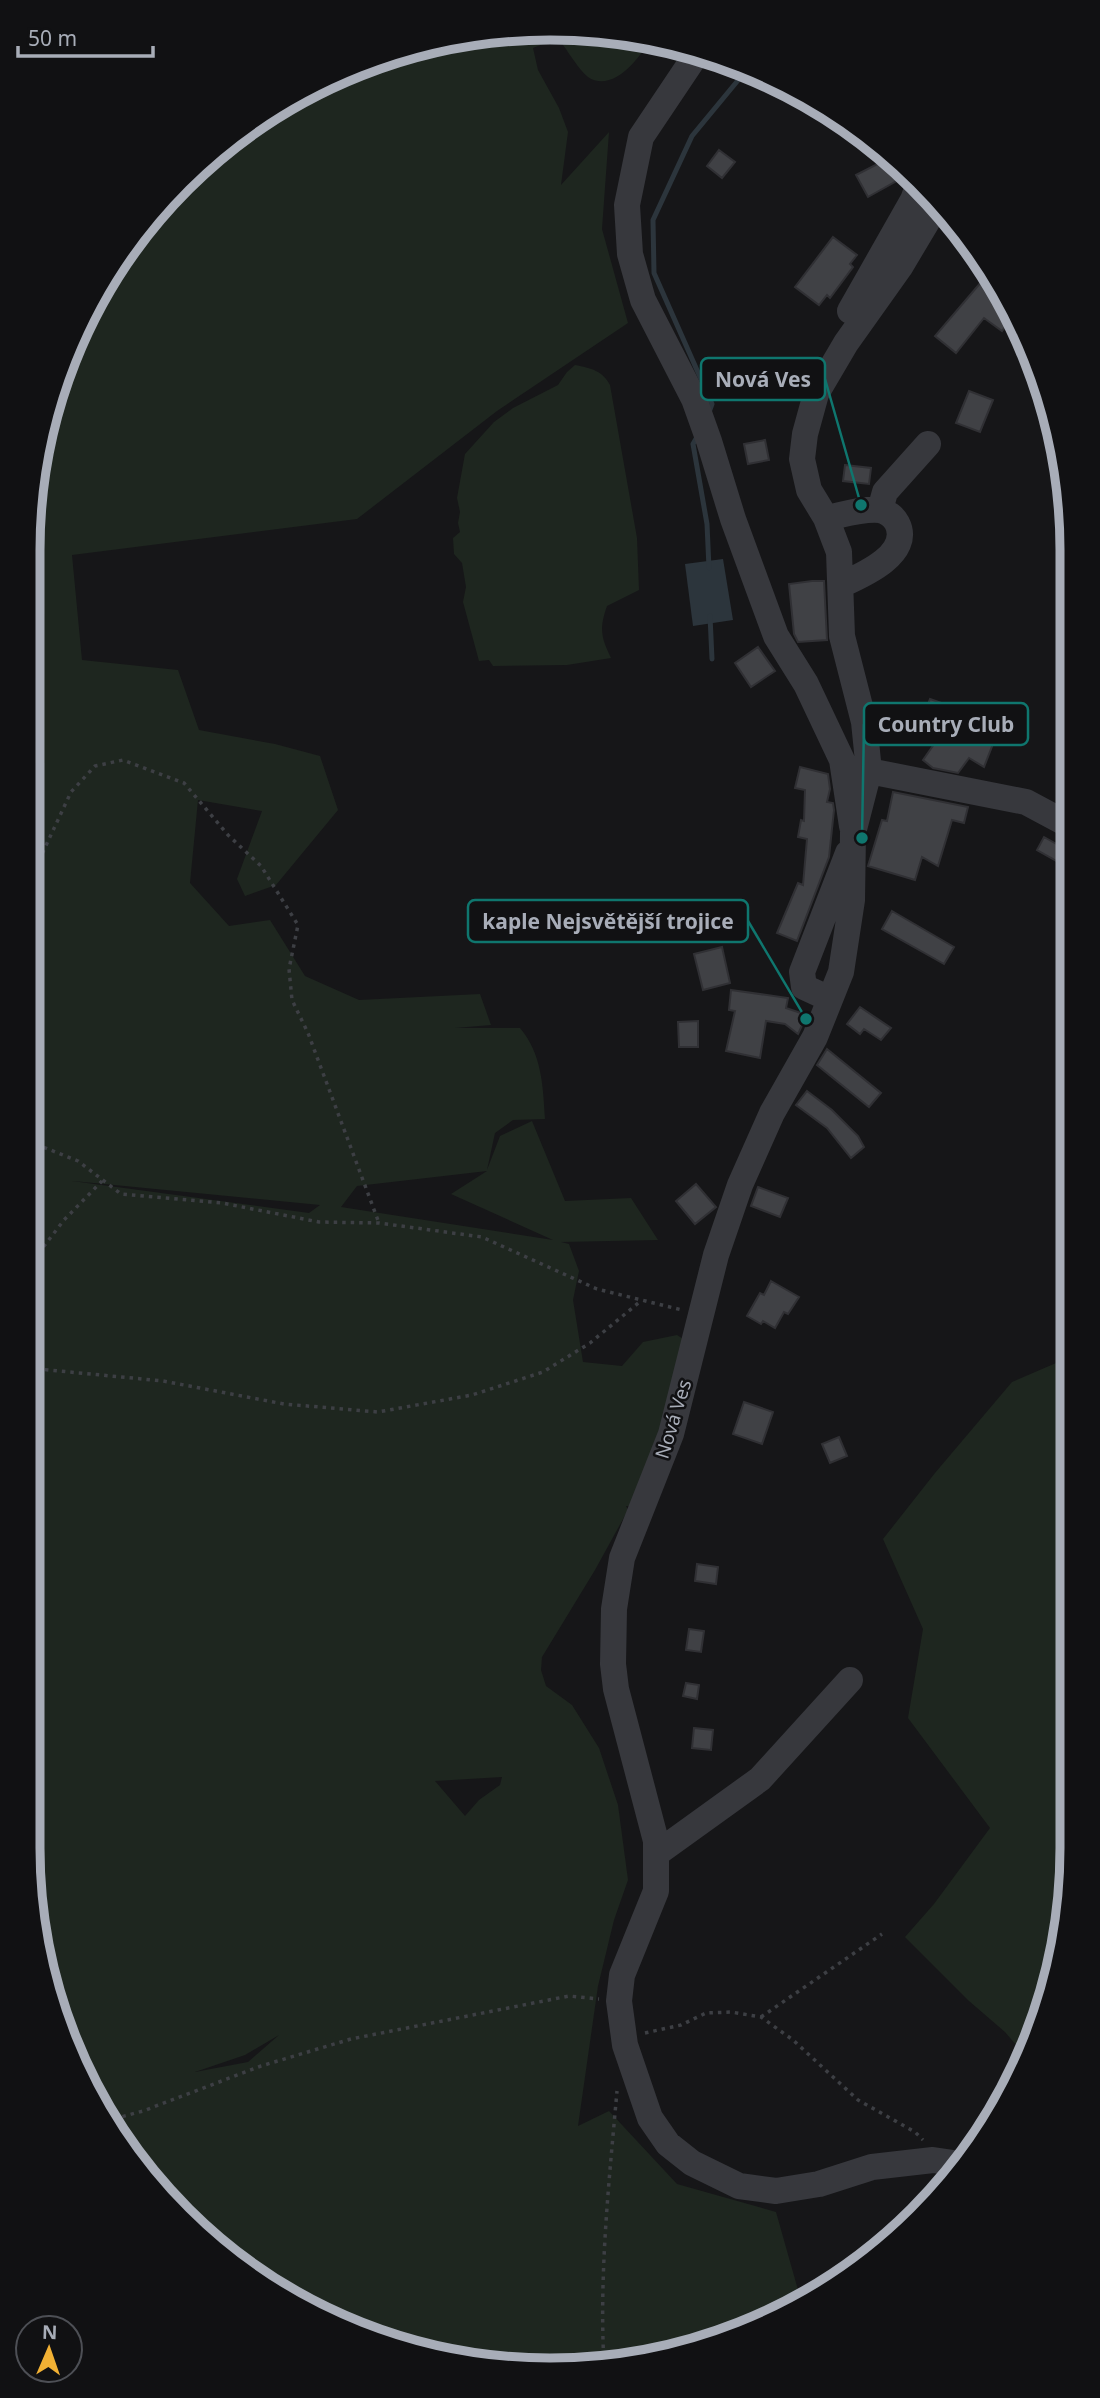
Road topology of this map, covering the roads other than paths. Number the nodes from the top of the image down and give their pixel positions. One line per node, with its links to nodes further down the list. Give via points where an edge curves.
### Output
1 (692, 61): 11 (street, Nová Ves, via 640,137 627,205 630,254 643,300 694,399 776,636 806,684 842,760)
2 (915, 195): 4 (street, via 844,323)
3 (932, 213): 4 (street, Nová Ves)
4 (846, 343): 7 (street, Nová Ves, via 816,394 802,459 809,490)
5 (928, 444): 6 (street, via 885,492)
6 (880, 510): 7 (street); 8 (street, via 898,524 898,543 874,570)
7 (826, 518): 8 (street, Nová Ves, via 839,552)
8 (841, 585): 9 (street, Nová Ves, via 842,636 864,722)
9 (869, 771): 10 (street, via 1026,802); 11 (street, Nová Ves)
10 (1060, 820)
11 (853, 838): 12 (street, Nová Ves, via 852,901 841,972); 12 (street, Nová Ves, via 802,971 804,987)
12 (830, 999): 14 (street, Nová Ves, via 740,1185 716,1255 671,1434 622,1558 614,1609 613,1664)
13 (850, 1680): 14 (street, via 760,1779)
14 (656, 1854): 15 (street, Nová Ves, via 656,1891 622,1975 618,2001 625,2072 668,2144 692,2163 739,2186 776,2191 872,2168 933,2160)
15 (950, 2163)

